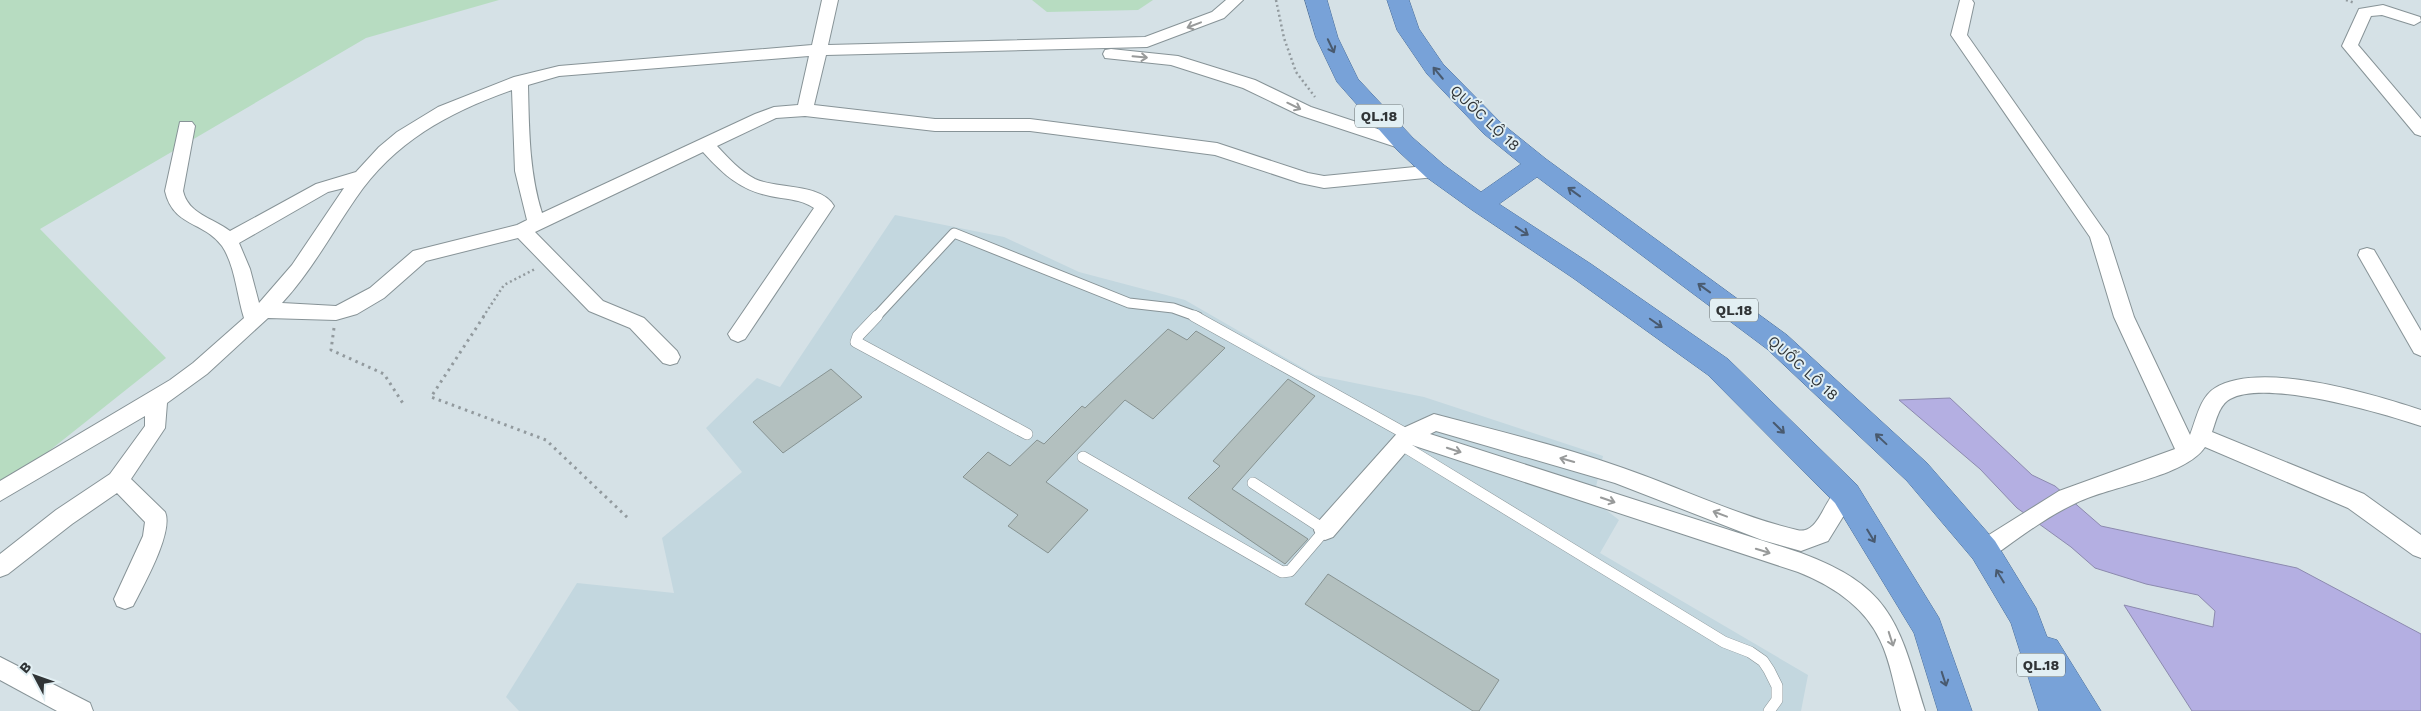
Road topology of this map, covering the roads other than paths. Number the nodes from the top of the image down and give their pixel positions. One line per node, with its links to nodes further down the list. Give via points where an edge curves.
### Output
1 (830, 0): 10 (street)
2 (1235, 0): 9 (street, one-way to 9, via 1218,15 1148,42)
3 (1316, 0): 15 (highway, QL.18, one-way to 15, via 1327,38 1348,82)
4 (1398, 0): 8 (highway, QUỐC LỘ 18 / QL.18)
5 (1413, 0): 8 (highway)
6 (1966, 4): 32 (street, via 1959,35 2099,236 2124,318)
7 (2414, 20): 14 (street, via 2382,10 2365,12 2350,46)
8 (1408, 30): 17 (highway, QUỐC LỘ 18 / QL.18, one-way to 8, via 1457,94)
9 (1039, 46): 10 (street); 15 (street, one-way to 15, via 1172,60 1249,84 1305,111)
10 (817, 50): 11 (street, via 558,71); 12 (street)
11 (520, 80): 19 (street, via 418,126 386,150); 21 (street, via 522,169)
12 (805, 110): 16 (street, via 767,116); 18 (street, via 934,125 1030,125 1217,149 1324,182)
13 (186, 126): 22 (street, via 175,202 183,211)
14 (2421, 130)
15 (1404, 144): 18 (highway, QL.18)
16 (706, 145): 21 (street); 25 (street, via 742,180 815,200 824,206)
17 (1537, 166): 20 (highway); 40 (highway, QUỐC LỘ 18 / QL.18, one-way to 17, via 1917,472 1777,342)
18 (1434, 171): 20 (highway, QL.18)
19 (360, 178): 22 (street, via 322,188); 24 (street, via 298,271)
20 (1481, 204): 37 (highway, QL.18, one-way to 37, via 1718,367)
21 (529, 227): 24 (street, via 420,256 365,302 336,313); 27 (street, via 551,260 596,306 637,323)
22 (228, 240): 24 (street)
23 (2367, 255): 26 (street)
24 (258, 314): 28 (street, via 209,361)
25 (738, 334)
26 (2421, 348)
27 (670, 357)
28 (157, 399): 34 (street, via 155,428); 36 (street)
29 (2420, 414): 32 (street, via 2336,393 2250,385 2221,394 2211,406)
30 (1027, 434): 31 (lane, via 856,342 858,336 954,233 1129,303 1173,308 1198,317)
31 (1404, 439): 37 (street, one-way to 31, via 1820,534 1801,541 1770,534 1618,475 1434,422); 38 (street); 46 (lane, via 1716,636 1750,652 1762,661 1777,686 1777,700); 47 (street, one-way to 47, via 1811,565 1828,574 1869,603 1889,632)
32 (2194, 445): 39 (street, via 2356,501); 40 (street, via 2165,464 2068,497)
33 (1084, 457): 38 (lane, via 1282,572 1290,572)
34 (118, 480): 41 (street); 42 (street, via 157,519 154,536)
35 (1253, 483): 38 (lane)
36 (0, 492)
37 (1846, 494): 48 (highway, QL.18, one-way to 48, via 1928,628)
38 (1325, 530)
39 (2421, 548)
40 (1984, 550): 43 (highway, QUỐC LỘ 18 / QL.18, one-way to 40)
41 (0, 567)
42 (125, 599)
43 (2026, 618): 49 (highway, QUỐC LỘ 18 / QL.18); 50 (highway)
44 (0, 668): 45 (street)
45 (81, 711)
46 (1769, 711)
47 (1913, 711)
48 (1955, 711)
49 (2056, 711)
50 (2084, 711)

